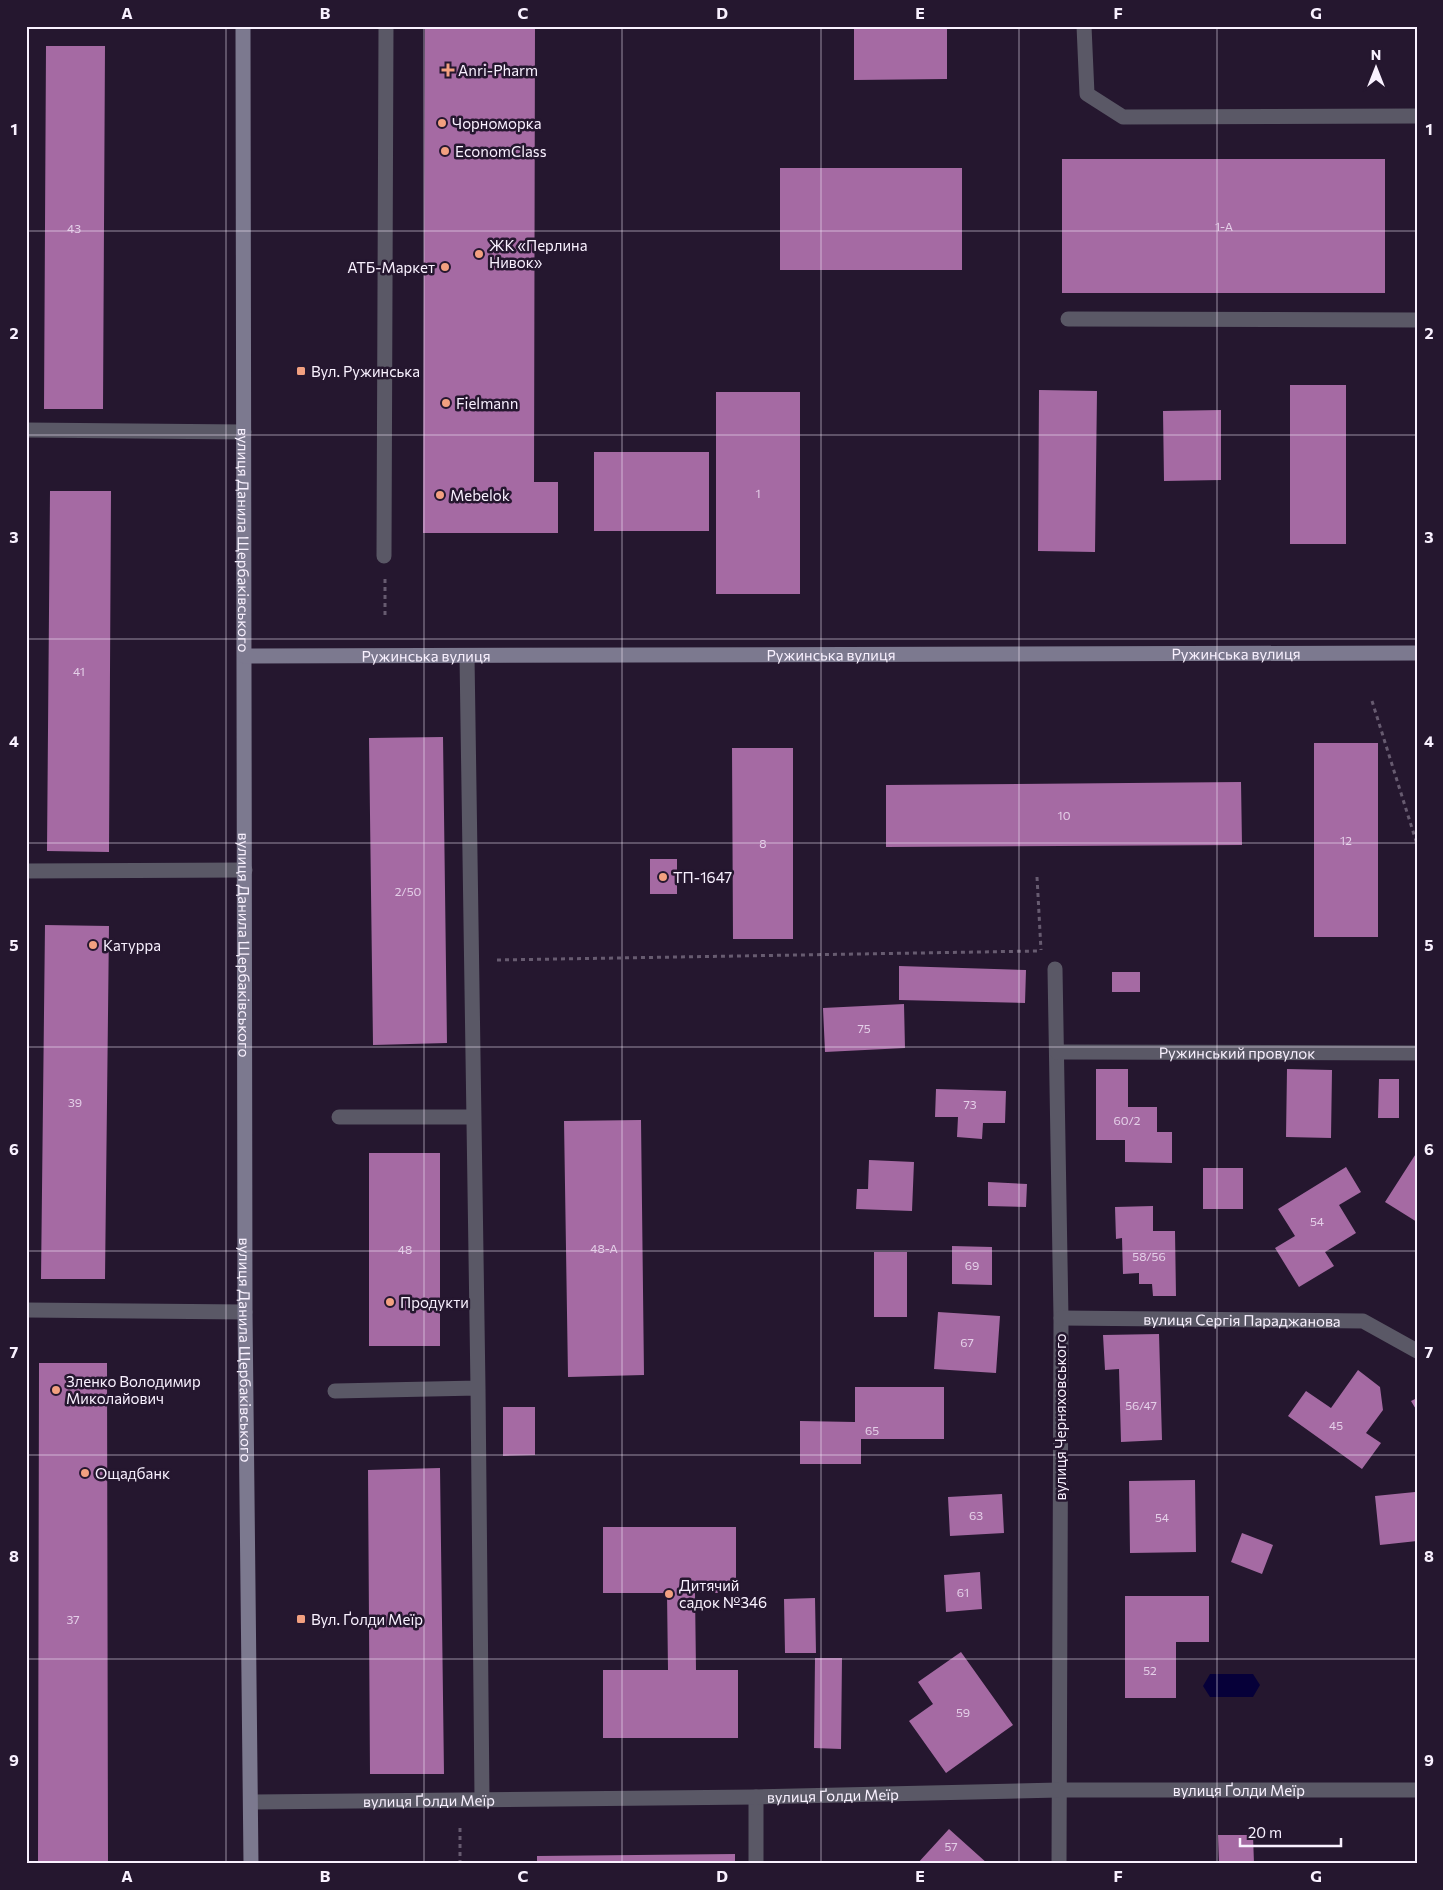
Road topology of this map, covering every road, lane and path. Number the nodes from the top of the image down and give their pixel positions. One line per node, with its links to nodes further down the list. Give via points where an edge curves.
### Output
1 (243, 26): 8 (main road, вулиця Данила Щербаківського)
2 (386, 26): 9 (street)
3 (1084, 26): 4 (street, via 1087,94 1123,117)
4 (1417, 116)
5 (1068, 319): 6 (street)
6 (1417, 320)
7 (26, 430): 8 (street)
8 (244, 432): 12 (main road, вулиця Данила Щербаківського)
9 (384, 556): 10 (path)
10 (385, 618)
11 (1417, 653): 13 (main road, Ружинська вулиця)
12 (245, 656): 13 (main road, Ружинська вулиця); 16 (main road, вулиця Данила Щербаківського)
13 (467, 656): 20 (street)
14 (1372, 701): 15 (path)
15 (1417, 844)
16 (245, 870): 17 (street); 27 (main road, вулиця Данила Щербаківського)
17 (26, 871)
18 (1037, 876): 19 (path)
19 (1041, 951): 20 (path); 21 (path)
20 (472, 960): 25 (street)
21 (1055, 970): 22 (street, вулиця Черняховського)
22 (1057, 1052): 23 (street, Ружинський провулок); 28 (street, вулиця Черняховського)
23 (1417, 1053)
24 (339, 1117): 25 (street)
25 (474, 1117): 30 (street)
26 (26, 1310): 27 (street)
27 (245, 1312): 37 (main road, вулиця Данила Щербаківського)
28 (1060, 1318): 29 (street, вулиця Сергія Параджанова, via 1362,1321); 32 (street, вулиця Черняховського)
29 (1417, 1351)
30 (478, 1388): 31 (street); 36 (street)
31 (335, 1391)
32 (1060, 1790): 33 (street, вулиця Ґолди Меїр); 34 (street, вулиця Ґолди Меїр); 41 (street, вулиця Черняховського)
33 (1417, 1790)
34 (756, 1796): 36 (street, вулиця Ґолди Меїр); 40 (street)
35 (460, 1799): 36 (street, вулиця Ґолди Меїр); 37 (street, вулиця Ґолди Меїр); 39 (path)
36 (482, 1799)
37 (251, 1802): 38 (main road, вулиця Данила Щербаківського)
38 (251, 1864)
39 (460, 1864)
40 (756, 1864)
41 (1059, 1864)

